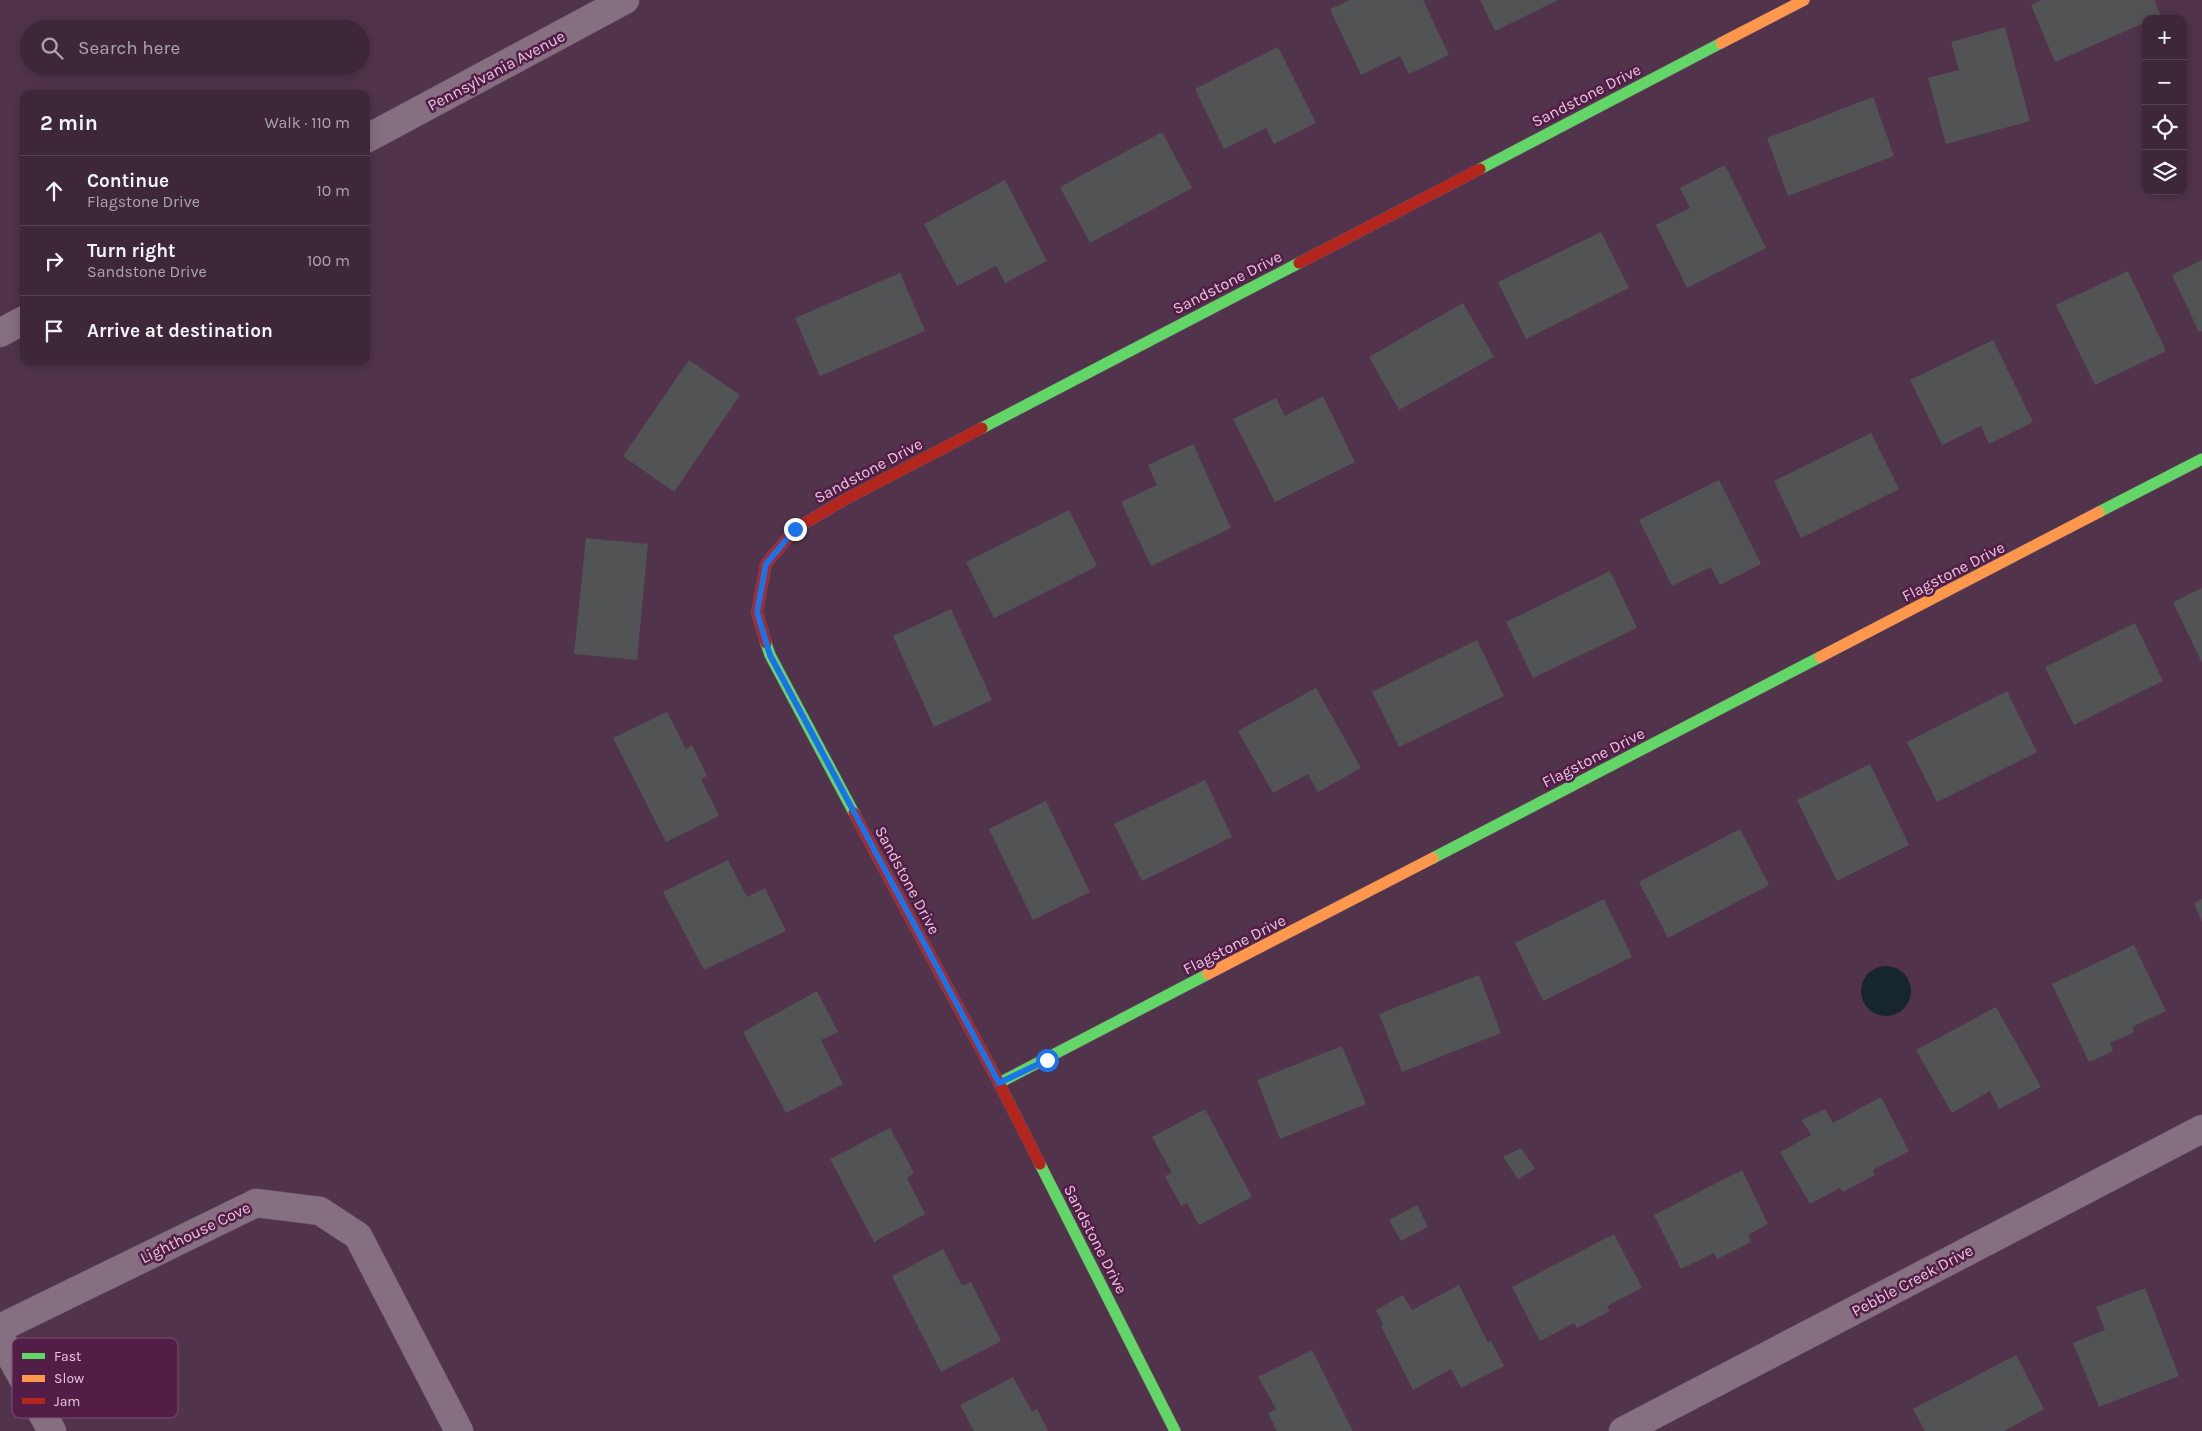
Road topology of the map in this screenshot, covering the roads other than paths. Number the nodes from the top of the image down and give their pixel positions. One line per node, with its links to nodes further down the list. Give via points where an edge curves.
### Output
1 (625, 0): 3 (street, Pennsylvania Avenue)
2 (1804, 0): 7 (street, Sandstone Drive, via 844,500 795,529 766,564 757,612 770,655)
3 (370, 137)
4 (20, 322): 5 (street)
5 (0, 333)
6 (2202, 460): 7 (street, Flagstone Drive)
7 (999, 1083): 15 (street, Sandstone Drive)
8 (2202, 1129): 16 (street, Pebble Creek Drive)
9 (0, 1328): 14 (street, Lighthouse Cove, via 256,1203 320,1210 358,1236)
10 (0, 1337): 11 (street)
11 (12, 1359)
12 (45, 1418): 13 (street)
13 (52, 1431)
14 (460, 1431)
15 (1175, 1431)
16 (1623, 1431)

